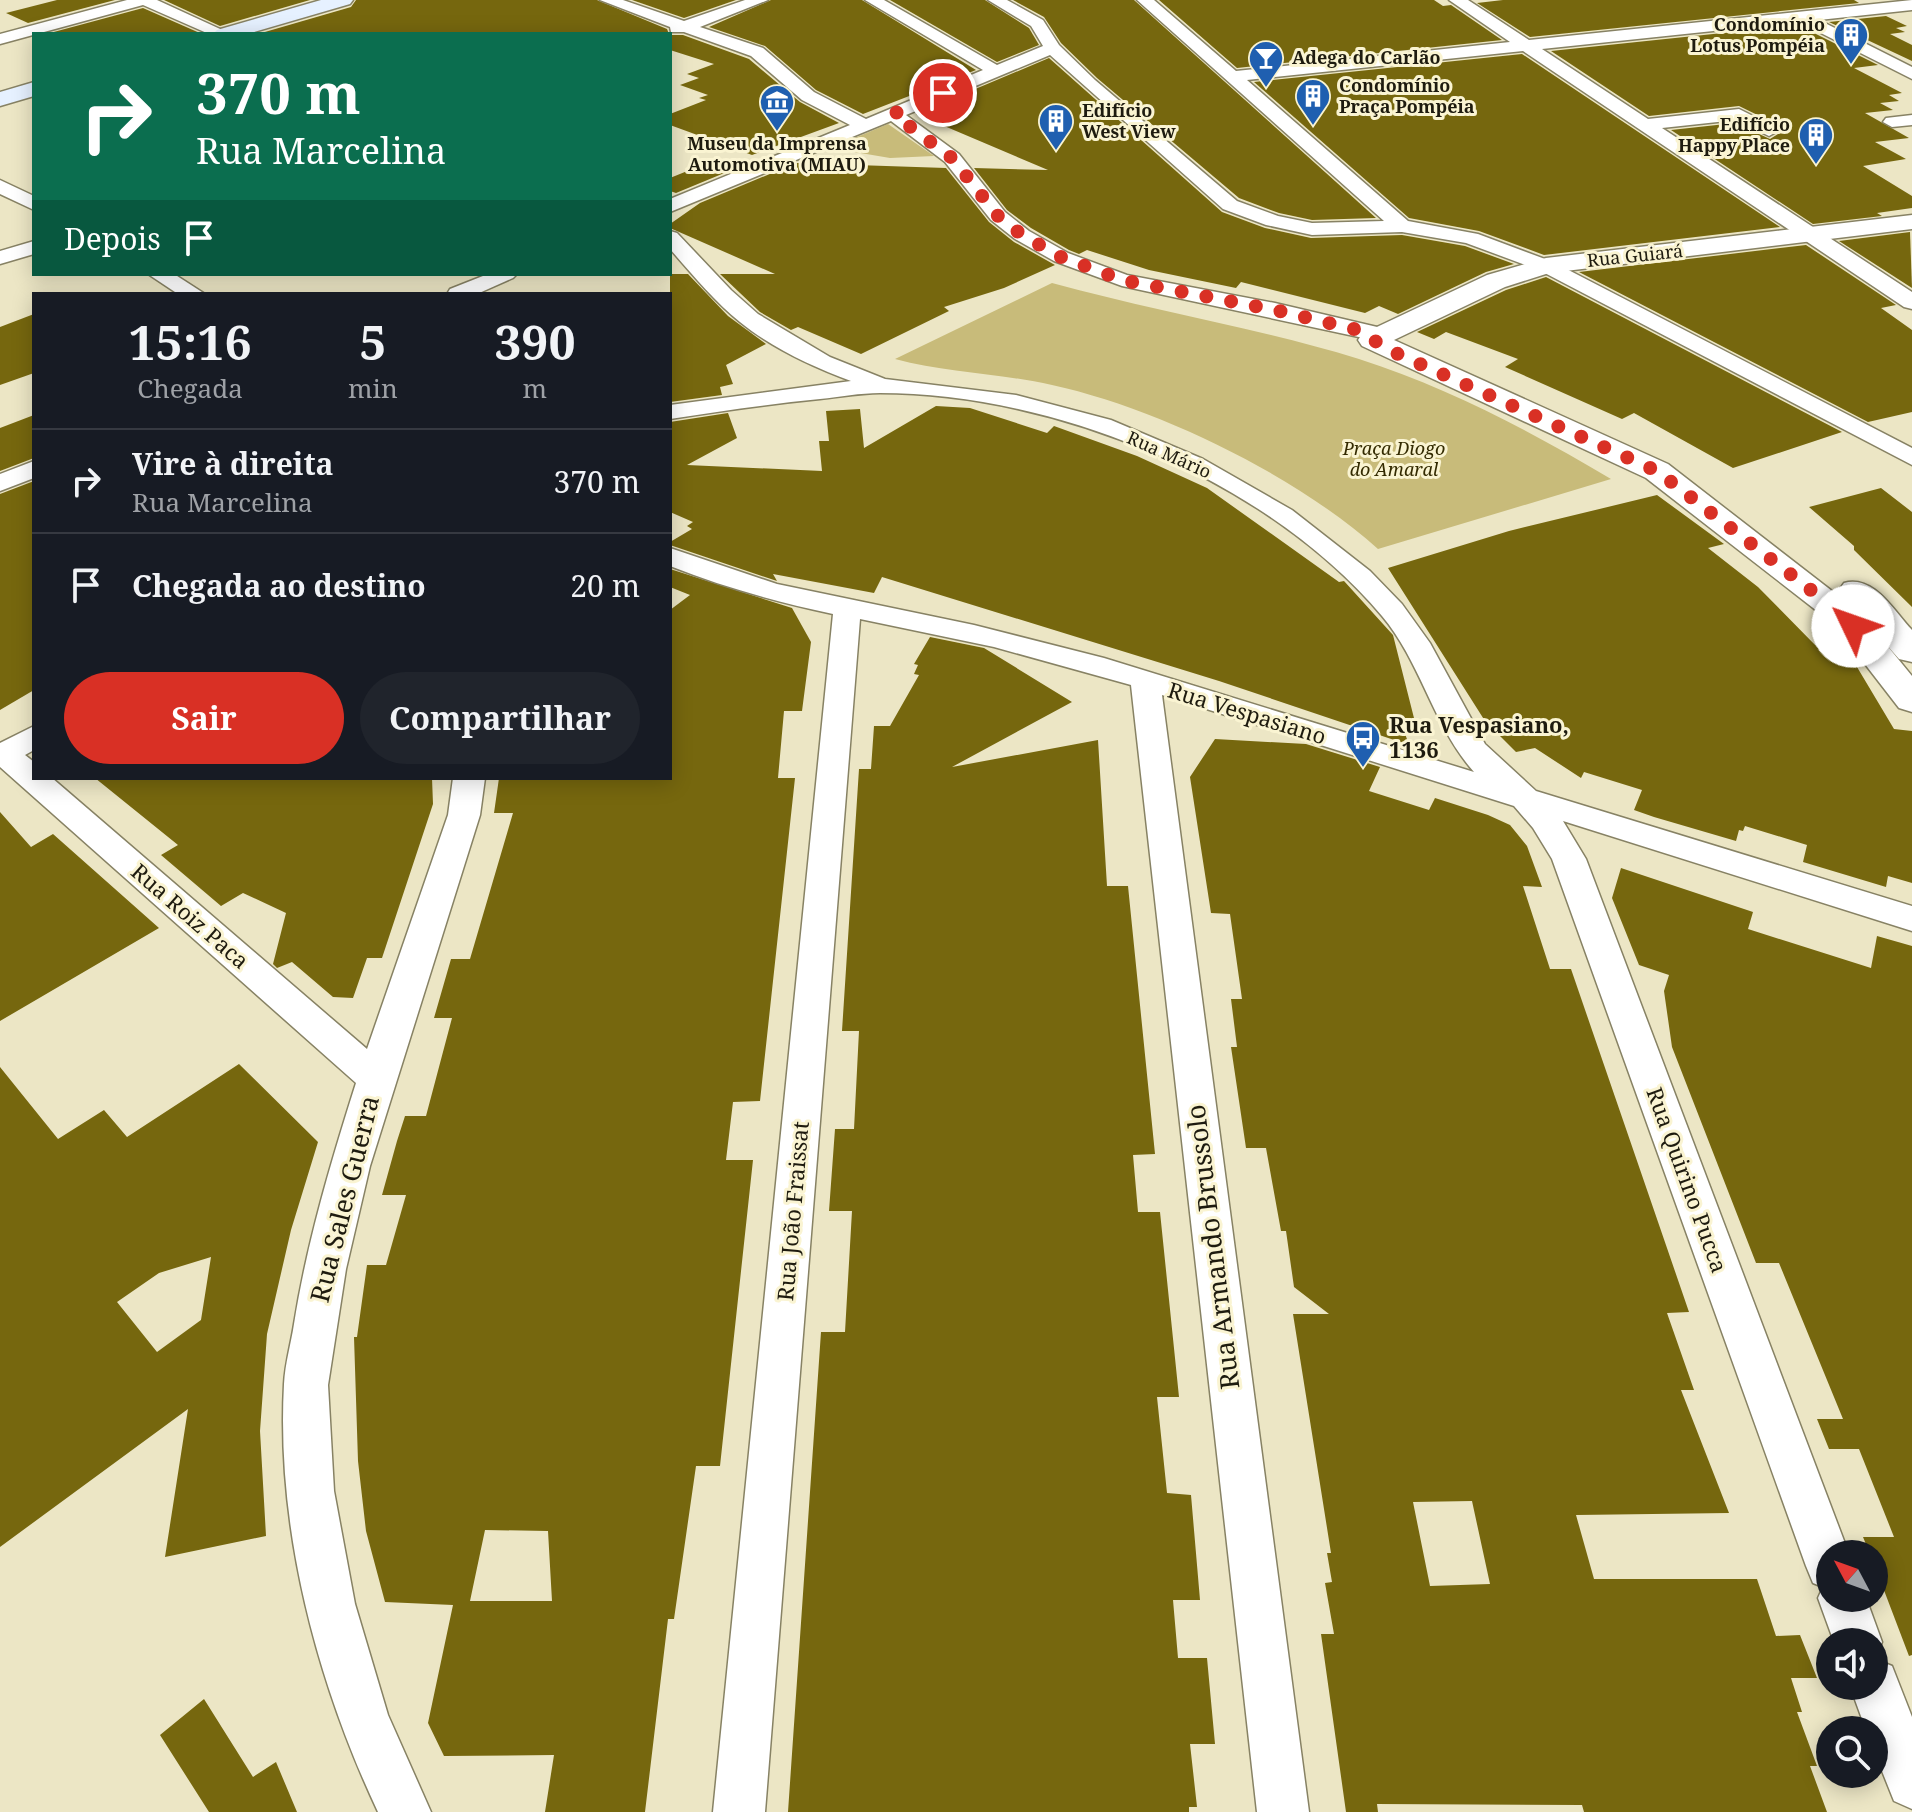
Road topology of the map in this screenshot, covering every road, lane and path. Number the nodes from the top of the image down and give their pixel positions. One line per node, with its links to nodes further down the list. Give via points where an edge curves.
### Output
1 (145, 0): 13 (street); 16 (street)
2 (343, 0): 14 (main road)
3 (608, 0): 12 (street)
4 (760, 0): 12 (street)
5 (873, 0): 21 (street)
6 (996, 0): 19 (street, via 1037,23)
7 (1145, 0): 23 (street)
8 (1457, 0): 17 (street)
9 (1777, 4): 11 (street)
10 (1912, 5): 11 (street)
11 (1801, 17): 17 (street); 20 (street)
12 (685, 26): 15 (street); 29 (street, via 765,55 808,96)
13 (219, 32)
14 (231, 32)
15 (667, 32)
16 (0, 39)
17 (1527, 46): 23 (street); 30 (street)
18 (1896, 47): 20 (street)
19 (1052, 48): 21 (street); 36 (street, via 1230,205 1312,229)
20 (1865, 50): 22 (street)
21 (996, 71): 26 (street)
22 (1912, 74)
23 (1230, 77): 36 (street)
24 (32, 90): 25 (main road)
25 (0, 99)
26 (893, 114): 29 (street); 47 (street, via 952,158 998,216 1061,257 1122,280)
27 (1912, 120): 28 (street)
28 (1892, 122)
29 (866, 125): 34 (street)
30 (1643, 125): 31 (street, via 1736,113); 37 (street)
31 (1769, 131)
32 (0, 186): 33 (street)
33 (32, 203)
34 (672, 205)
35 (1912, 222): 37 (street, Rua Guiará)
36 (1402, 226): 41 (street, via 1471,238)
37 (1809, 235): 41 (street, Rua Guiará); 46 (street)
38 (672, 239): 48 (street, via 750,319 822,362)
39 (32, 248): 40 (street)
40 (0, 258)
41 (1546, 266): 47 (street, Rua Guiará, via 1496,281); 50 (street)
42 (162, 276): 44 (street)
43 (501, 276): 45 (street)
44 (190, 292)
45 (463, 292)
46 (1912, 302)
47 (1371, 335): 55 (street, via 1579,417 1662,461 1859,593); 57 (street, via 1657,471 1829,604)
48 (883, 386): 49 (street, Rua Mário); 61 (street, Rua Mário, via 987,397 1060,412 1164,451 1232,485 1323,545 1368,584 1419,650 1477,755)
49 (672, 412)
50 (1912, 458)
51 (32, 470): 52 (street)
52 (0, 483)
53 (672, 557): 54 (street, Rua Vespasiano, via 751,587)
54 (847, 610): 56 (street, Rua Vespasiano, via 985,636); 68 (street, Rua João Fraissat)
55 (1912, 651)
56 (1145, 681): 61 (street, Rua Vespasiano); 69 (street, Rua Armando Brussolo)
57 (1912, 700)
58 (32, 737): 59 (street)
59 (2, 755): 63 (street, Rua Roiz Paca)
60 (469, 780): 63 (street, Rua Sales Guerra, via 464,815)
61 (1529, 802): 62 (street, Rua Vespasiano); 64 (street, Rua Quirino Pucca, via 1569,859)
62 (1912, 919)
63 (375, 1078): 67 (street, Rua Sales Guerra, via 324,1264 306,1383 308,1465 319,1544 345,1656 388,1781)
64 (1820, 1540)
65 (1880, 1700): 66 (street)
66 (1912, 1783)
67 (405, 1812)
68 (739, 1812)
69 (1283, 1812)

